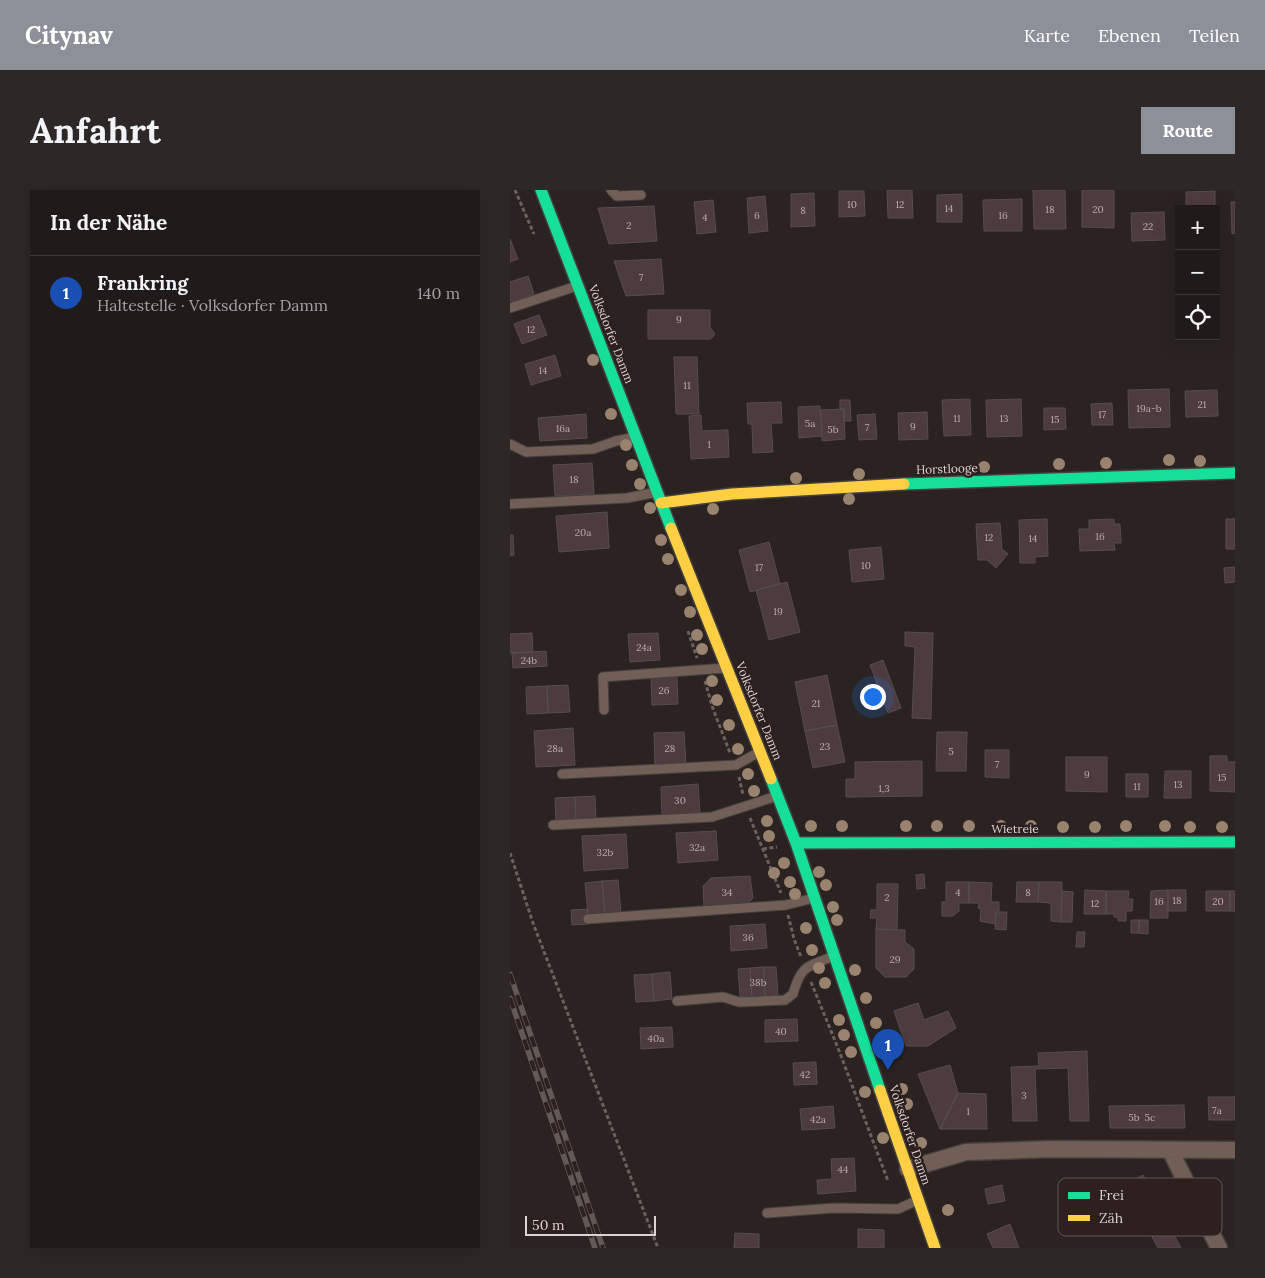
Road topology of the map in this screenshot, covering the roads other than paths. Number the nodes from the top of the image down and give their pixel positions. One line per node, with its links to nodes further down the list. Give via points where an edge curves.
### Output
1 (541, 190): 4 (main road, Volksdorfer Damm)
2 (611, 190): 3 (lane, via 617,196)
3 (641, 195)
4 (578, 285): 5 (lane); 6 (main road, Volksdorfer Damm)
5 (510, 308)
6 (636, 438): 7 (lane, via 593,449 574,450 526,452); 9 (main road, Volksdorfer Damm)
7 (510, 444)
8 (1235, 473): 9 (main road, Horstlooge, via 899,484)
9 (659, 498): 10 (lane); 11 (main road, Volksdorfer Damm)
10 (510, 504)
11 (727, 668): 12 (lane, via 603,676); 13 (main road, Volksdorfer Damm)
12 (604, 710)
13 (760, 752): 14 (lane, via 736,765); 15 (main road, Volksdorfer Damm)
14 (562, 774)
15 (778, 796): 16 (lane, via 712,817); 18 (main road, Volksdorfer Damm)
16 (553, 825)
17 (1235, 842): 18 (main road, Wietreie)
18 (796, 843): 19 (main road, Volksdorfer Damm)
19 (815, 898): 20 (lane, via 786,905); 21 (main road, Volksdorfer Damm)
20 (588, 919)
21 (834, 956): 22 (lane, via 806,968 798,977 793,994 785,1000 739,1002 723,997); 25 (main road, Volksdorfer Damm)
22 (677, 1001)
23 (1170, 1150): 24 (street); 25 (street, via 966,1152); 26 (street)
24 (1235, 1150)
25 (908, 1169): 27 (main road, Volksdorfer Damm)
26 (1184, 1178)
27 (918, 1200): 28 (lane, via 898,1209 834,1208); 30 (main road, Volksdorfer Damm)
28 (767, 1213)
29 (1213, 1236): 31 (street)
30 (936, 1248)
31 (1219, 1248)

